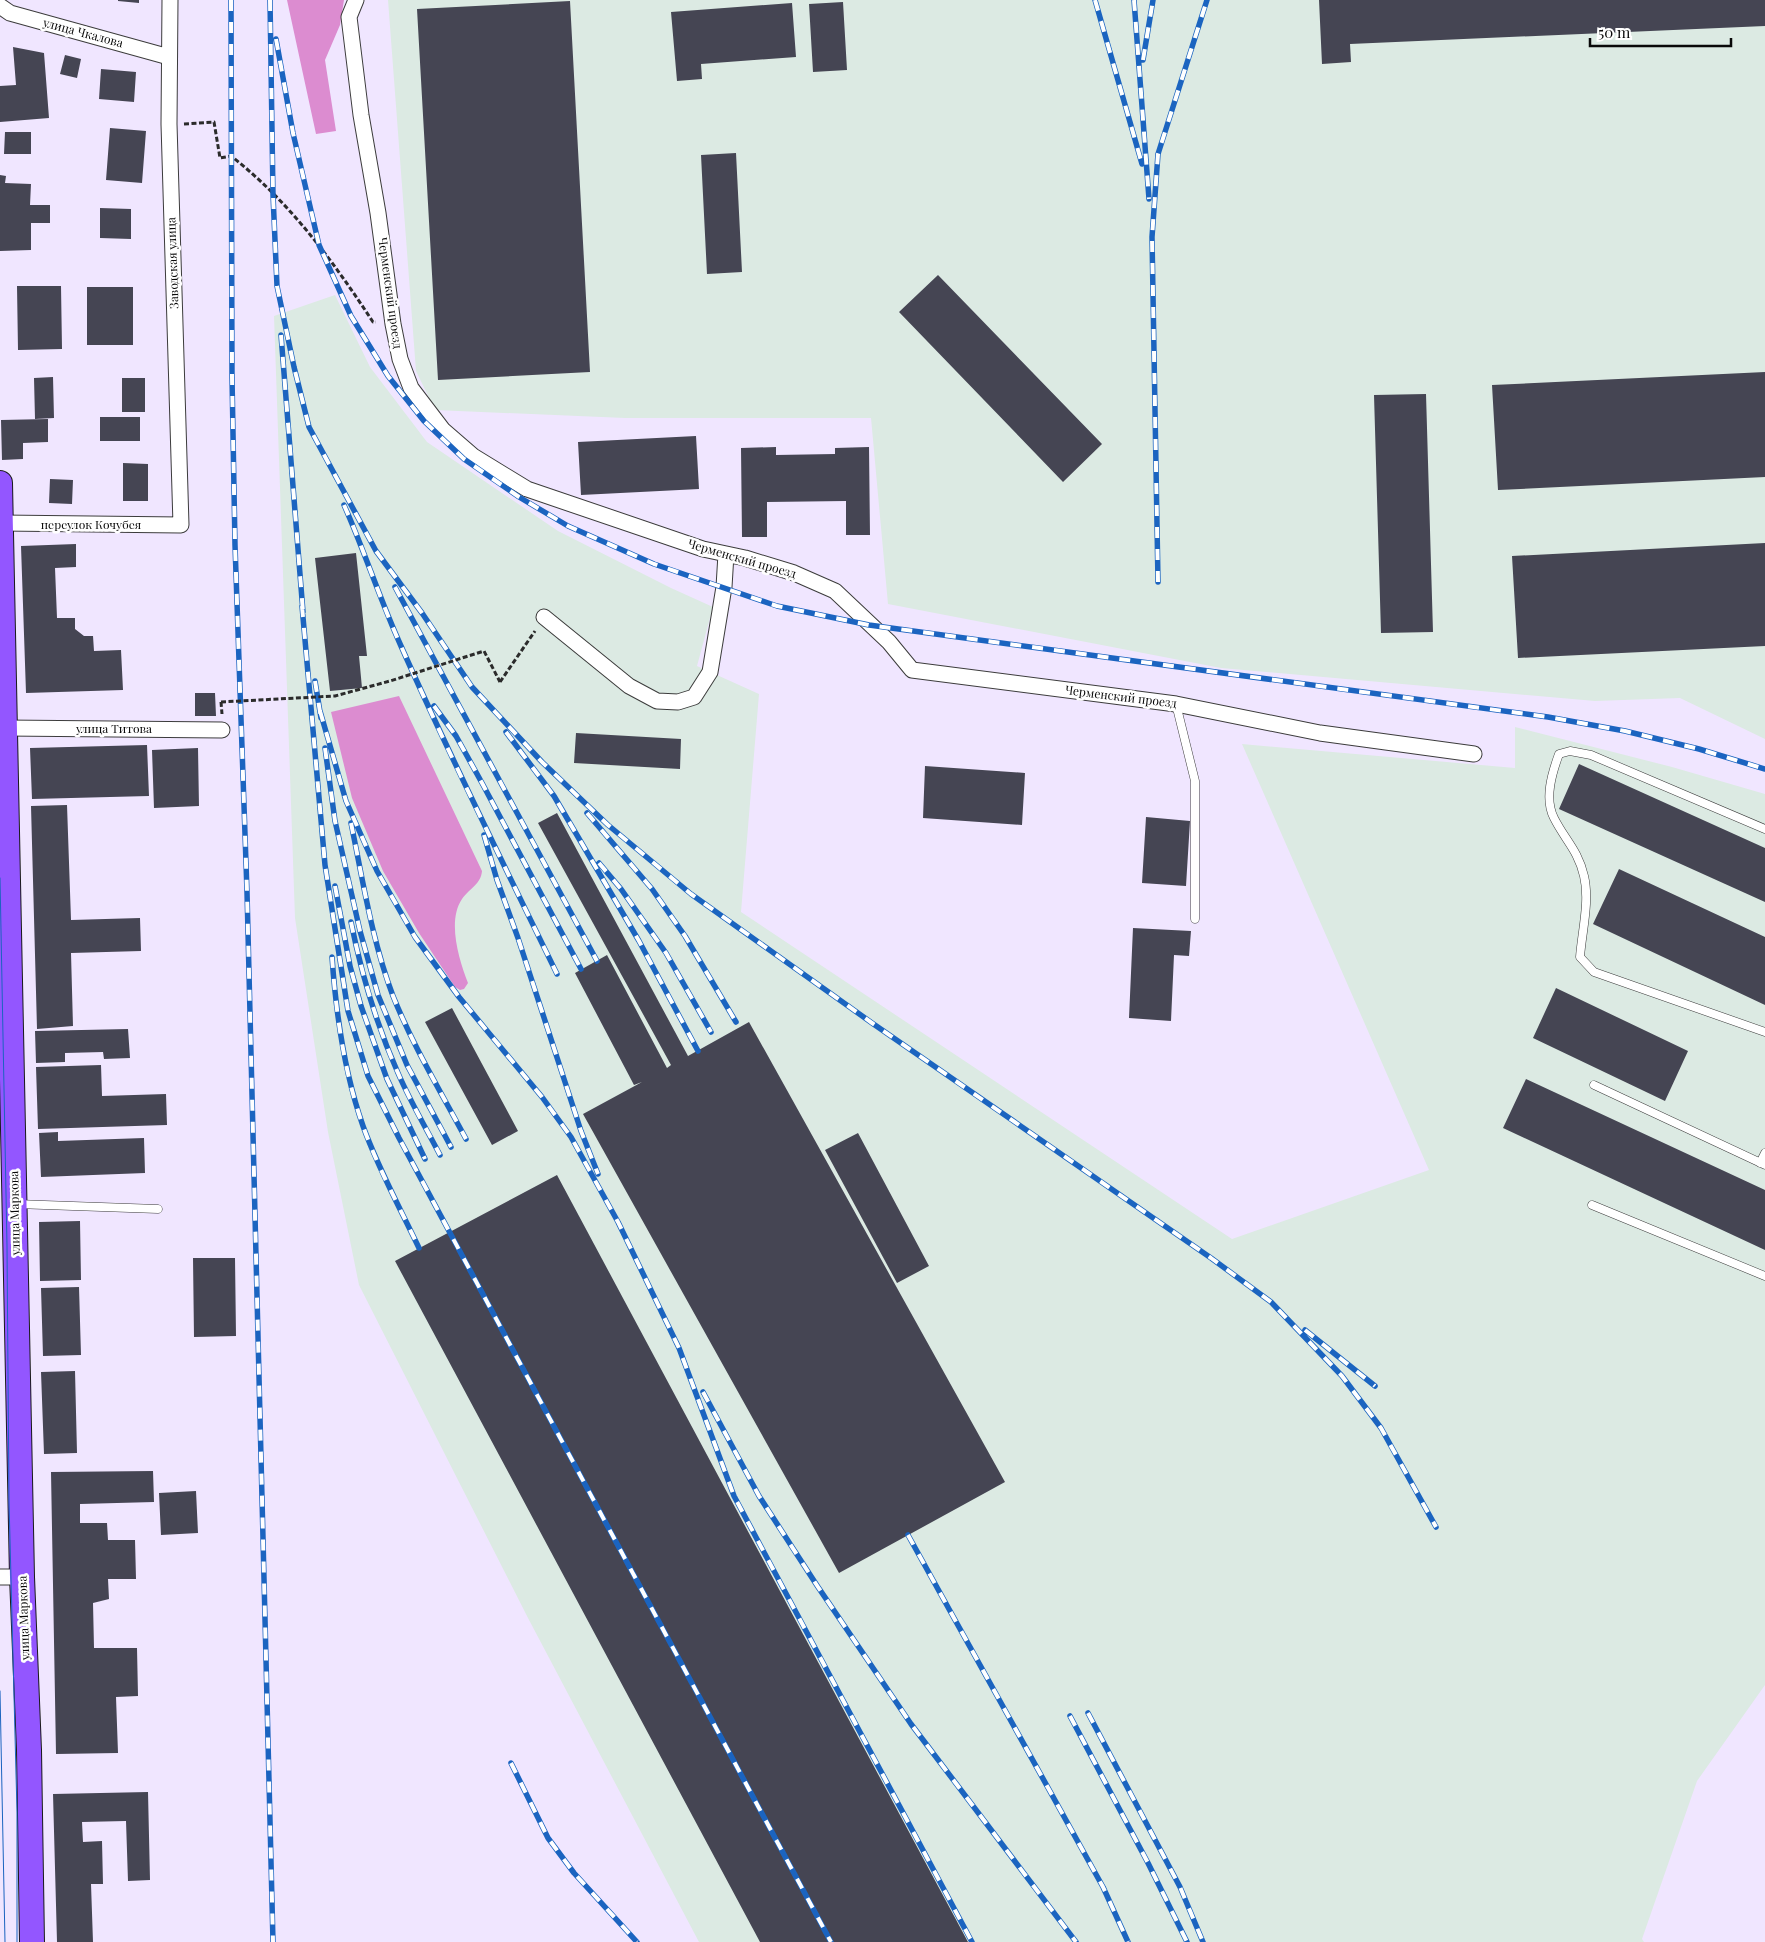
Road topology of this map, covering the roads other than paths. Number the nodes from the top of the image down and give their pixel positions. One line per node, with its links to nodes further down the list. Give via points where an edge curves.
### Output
1 (170, 0): 4 (street, Заводская улица)
2 (356, 0): 8 (street, Черменский проезд, via 349,17 361,115 393,324 400,359 411,388 444,430 473,456 527,489)
3 (0, 6): 4 (street, улица Чкалова, via 10,13)
4 (169, 57): 7 (street, Заводская улица)
5 (0, 483): 6 (main road, улица Маркова)
6 (1, 523): 7 (street, переулок Кочубея); 11 (main road, улица Маркова)
7 (181, 525)
8 (726, 554): 9 (street, via 710,672 694,697 678,702 657,701 629,686); 10 (street, Черменский проезд, via 794,573 835,591 889,642 912,670)
9 (544, 617)
10 (1176, 704): 13 (street, Черменский проезд, via 1320,733); 15 (lane, via 1195,781)
11 (5, 728): 12 (street, улица Титова); 20 (main road, улица Маркова)
12 (222, 730)
13 (1474, 754)
14 (1765, 828): 16 (lane, via 1591,755 1570,751 1559,754 1553,772 1549,796 1552,816 1577,854 1584,877 1586,901 1580,956 1594,972)
15 (1195, 919)
16 (1765, 1032)
17 (1594, 1085): 19 (lane)
18 (1765, 1153): 19 (lane)
19 (1762, 1164)
20 (14, 1204): 22 (lane); 24 (main road, улица Маркова)
21 (1592, 1205): 23 (lane)
22 (158, 1209)
23 (1765, 1276)
24 (11, 1577): 25 (main road, улица Маркова, via 30,1750)
25 (32, 1942)

